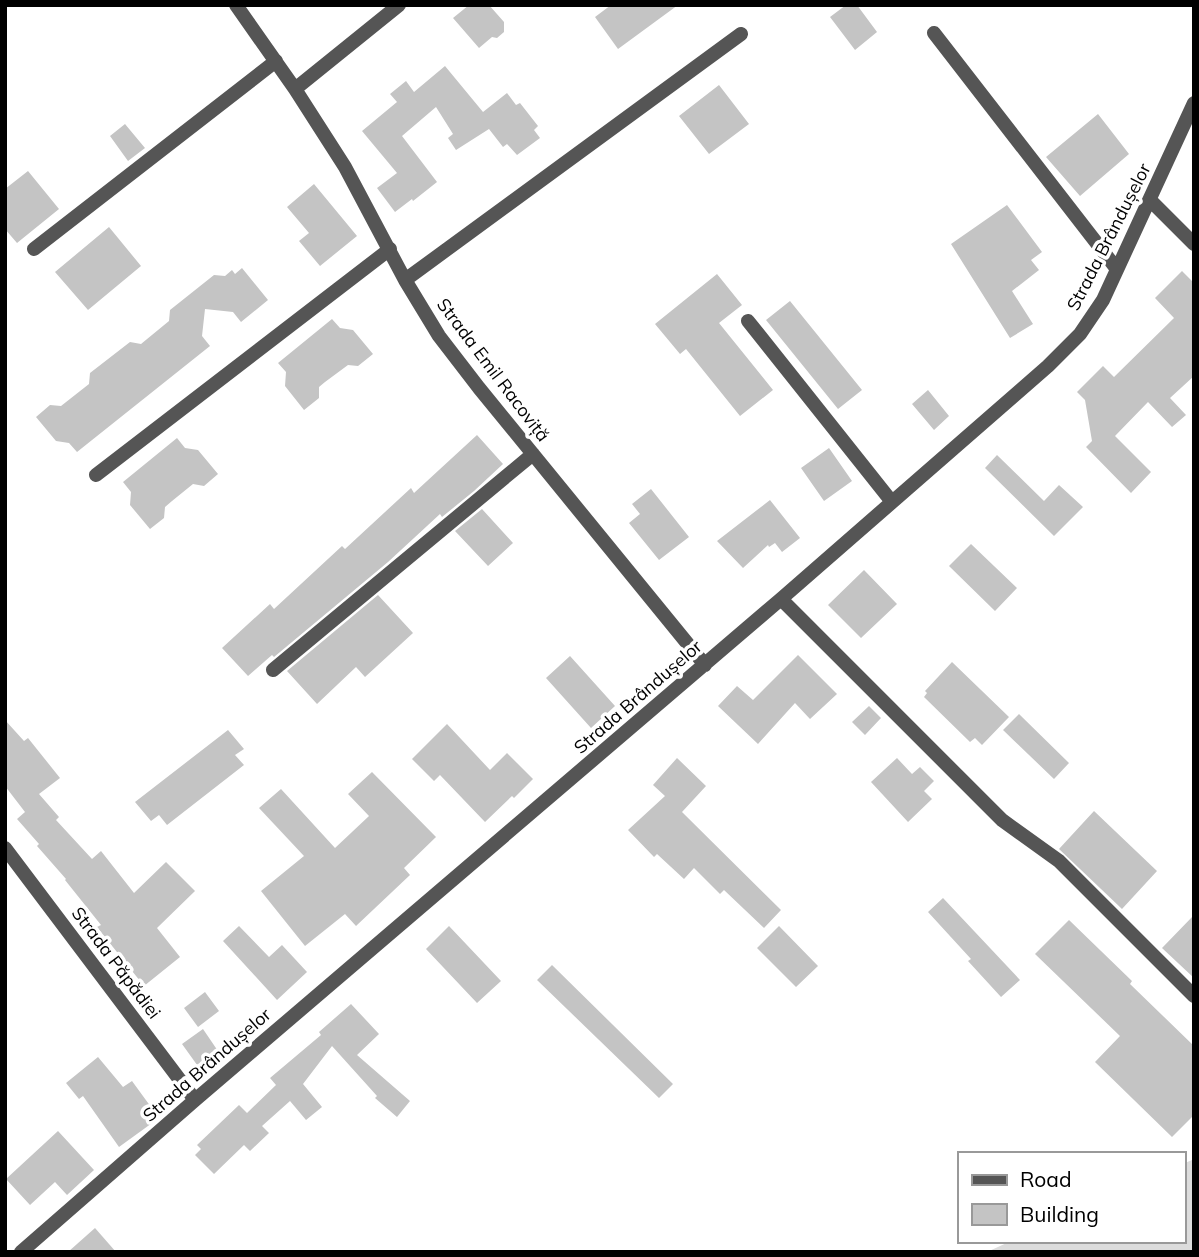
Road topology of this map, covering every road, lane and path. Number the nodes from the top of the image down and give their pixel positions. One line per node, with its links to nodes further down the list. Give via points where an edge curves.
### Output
1 (236, 5): 5 (street, Strada Emil Racoviță)
2 (399, 5): 6 (street)
3 (934, 33): 12 (street)
4 (741, 34): 13 (street)
5 (276, 61): 6 (street, Strada Emil Racoviță); 10 (street)
6 (295, 89): 11 (street, Strada Emil Racoviță)
7 (1194, 103): 8 (street, Strada Brândușelor)
8 (1150, 200): 9 (street); 12 (street, Strada Brândușelor)
9 (1194, 244)
10 (34, 249)
11 (390, 249): 13 (street, Strada Emil Racoviță); 16 (street)
12 (1116, 268): 17 (street, Strada Brândușelor, via 1103,300 1080,334)
13 (405, 280): 15 (street, Strada Emil Racoviță, via 439,336)
14 (748, 321): 17 (street)
15 (533, 454): 19 (street, Strada Emil Racoviță); 20 (street)
16 (96, 475)
17 (892, 502): 18 (street, Strada Brândușelor)
18 (781, 599): 19 (street, Strada Brândușelor); 22 (street, via 1002,820 1059,861)
19 (705, 665): 23 (street, Strada Brândușelor)
20 (273, 670)
21 (5, 848): 23 (street, Strada Păpădiei)
22 (1194, 996)
23 (195, 1100): 24 (street, Strada Brândușelor)
24 (21, 1252)

